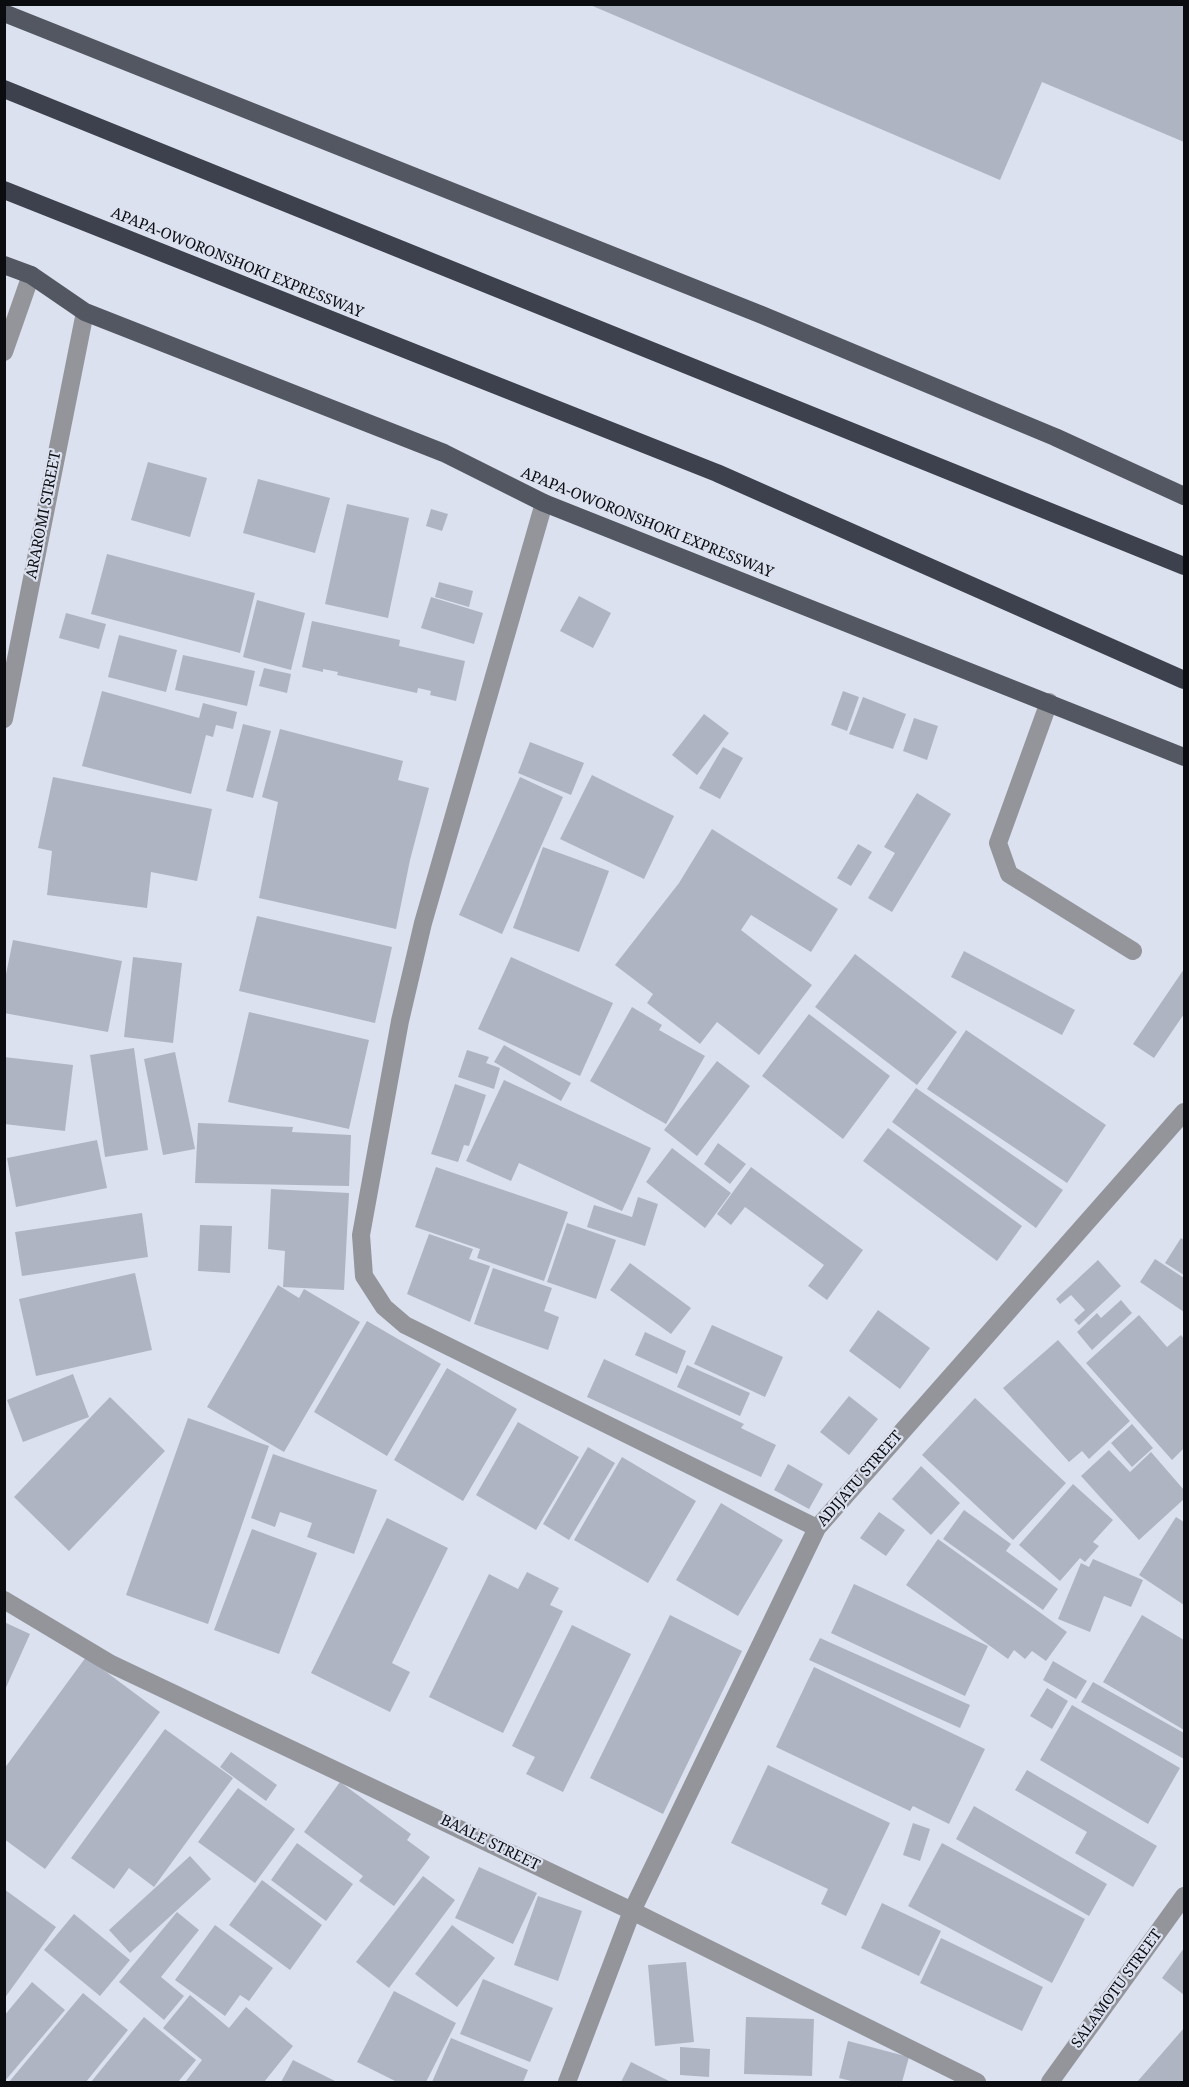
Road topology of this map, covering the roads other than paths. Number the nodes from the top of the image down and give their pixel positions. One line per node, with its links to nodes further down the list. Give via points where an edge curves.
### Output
1 (4, 13): 8 (main road, via 762,315 1055,437)
2 (4, 89): 10 (highway)
3 (4, 190): 11 (highway, APAPA-OWORONSHOKI EXPRESSWAY, via 717,473)
4 (4, 265): 5 (main road, APAPA-OWORONSHOKI EXPRESSWAY)
5 (31, 275): 6 (main road, APAPA-OWORONSHOKI EXPRESSWAY); 7 (street)
6 (85, 312): 9 (main road, APAPA-OWORONSHOKI EXPRESSWAY, via 444,453); 13 (street, ARAROMI STREET)
7 (4, 352)
8 (1185, 496)
9 (544, 503): 12 (main road, APAPA-OWORONSHOKI EXPRESSWAY); 17 (street, via 423,923 400,1021 361,1235 364,1276 384,1307 405,1325)
10 (1185, 566)
11 (1185, 680)
12 (1049, 702): 14 (main road, APAPA-OWORONSHOKI EXPRESSWAY); 15 (street, via 998,843 1009,874)
13 (4, 719)
14 (1185, 757)
15 (1133, 951)
16 (1185, 1112): 17 (street, ADIJATU STREET)
17 (817, 1528): 20 (street, ADIJATU STREET)
18 (4, 1600): 20 (street, BAALE STREET, via 111,1664)
19 (1185, 1896): 23 (street, SALAMOTU STREET)
20 (632, 1911): 21 (street, ADIJATU STREET); 22 (street, BAALE STREET)
21 (567, 2082)
22 (978, 2082)
23 (1050, 2082)

